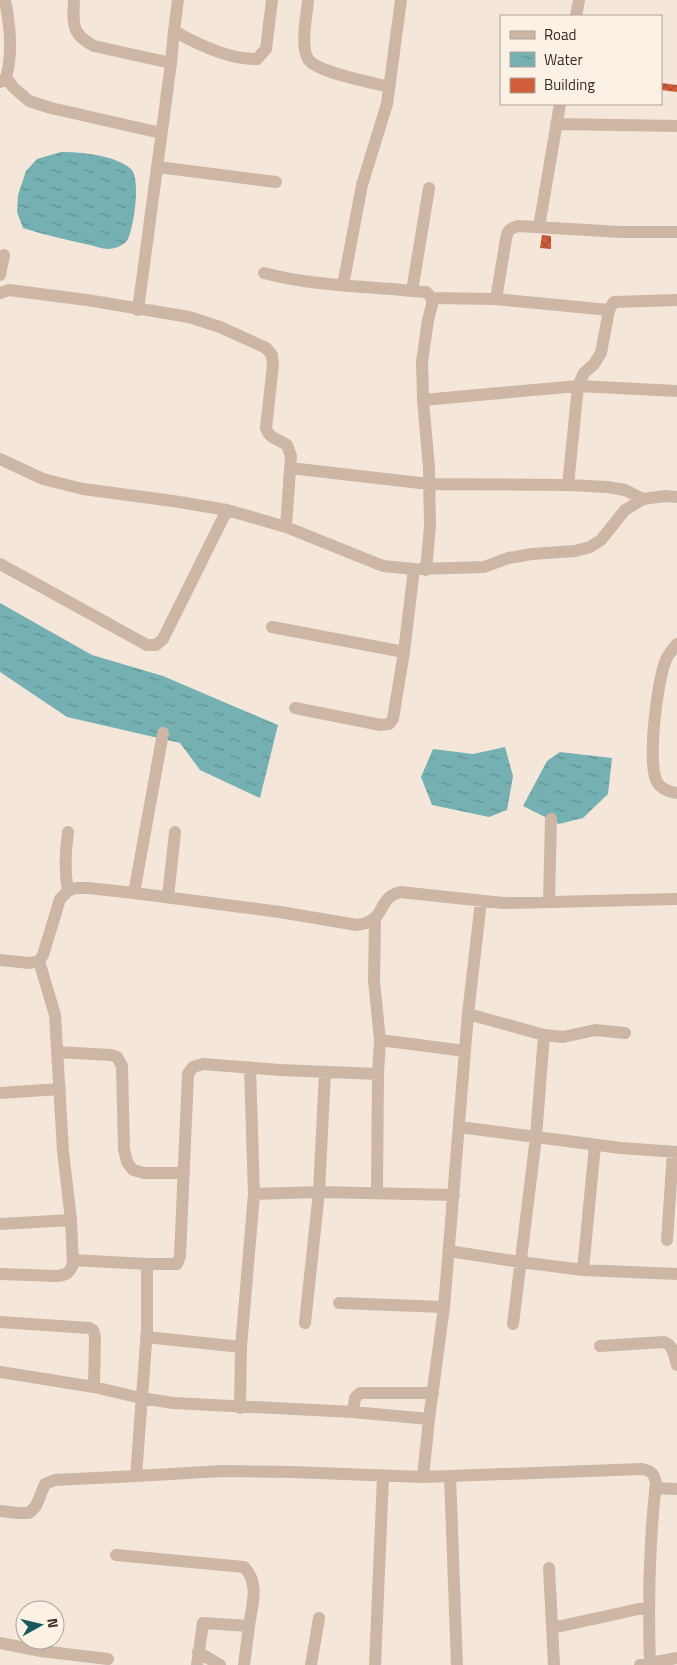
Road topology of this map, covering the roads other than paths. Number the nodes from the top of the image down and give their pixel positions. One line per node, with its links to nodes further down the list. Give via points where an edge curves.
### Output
1 (6, 0): 11 (street, via 11,62)
2 (74, 0): 10 (street, via 76,33 84,41)
3 (178, 0): 9 (street)
4 (272, 0): 9 (street, via 266,49 257,59 245,60)
5 (308, 0): 12 (street, via 304,45 308,59 318,67)
6 (401, 0): 12 (street)
7 (578, 0): 8 (street)
8 (576, 15)
9 (174, 32): 10 (street)
10 (171, 63): 16 (street)
11 (3, 80): 16 (street, via 29,101)
12 (389, 87): 25 (street, via 387,104 362,186)
13 (560, 105): 14 (street)
14 (556, 124): 15 (street); 20 (street)
15 (677, 126)
16 (161, 133): 17 (street)
17 (158, 167): 18 (street); 31 (street)
18 (276, 182)
19 (428, 188): 26 (street)
20 (539, 227): 21 (street); 29 (street, via 518,226 507,232)
21 (677, 232)
22 (4, 255): 24 (street)
23 (264, 273): 25 (street)
24 (0, 275)
25 (343, 285): 26 (street)
26 (412, 291): 28 (street, via 426,292)
27 (0, 293): 31 (street, via 9,290)
28 (432, 298): 29 (street); 35 (street, via 422,362)
29 (496, 299): 32 (street)
30 (677, 300): 32 (street, via 614,302)
31 (138, 310): 37 (street, via 197,320 266,348 272,355 273,365 266,428 268,434 287,445)
32 (609, 310): 33 (street, via 601,353 584,373)
33 (578, 386): 34 (street); 35 (street); 39 (street)
34 (677, 390)
35 (423, 400): 38 (street)
36 (0, 459): 42 (street, via 43,479 83,489)
37 (290, 468): 38 (street); 43 (street)
38 (429, 484): 39 (street); 45 (street, via 430,527)
39 (568, 485): 41 (street, via 625,490)
40 (677, 497): 41 (street)
41 (643, 498): 45 (street, via 625,510 601,540 590,547 508,558 484,567)
42 (227, 510): 43 (street); 44 (street, via 163,640 156,645 147,645)
43 (286, 527): 45 (street, via 384,566)
44 (0, 564)
45 (420, 569): 48 (street)
46 (272, 627): 48 (street)
47 (677, 644): 51 (street, via 666,658 662,672 653,732 656,780 660,786)
48 (404, 652): 49 (street, via 393,719 389,724)
49 (295, 708)
50 (163, 733): 56 (street)
51 (677, 794)
52 (551, 819): 60 (street)
53 (68, 832): 55 (street, via 64,873)
54 (175, 832): 57 (street)
55 (68, 891): 56 (street, via 88,888); 63 (street, via 60,899)
56 (134, 893): 57 (street)
57 (168, 897): 61 (street, via 357,925)
58 (677, 899): 60 (street)
59 (481, 901): 60 (street); 61 (street, via 400,892 392,894); 64 (street)
60 (549, 901)
61 (376, 919): 67 (street, via 374,981)
62 (0, 960): 63 (street)
63 (39, 961): 69 (street, via 55,1015)
64 (468, 1014): 66 (street); 68 (street)
65 (625, 1033): 66 (street, via 594,1030 563,1037)
66 (544, 1035): 76 (street)
67 (380, 1040): 68 (street); 72 (street)
68 (466, 1051): 75 (street)
69 (58, 1052): 73 (street); 79 (street, via 117,1057 122,1066 127,1162 133,1170 144,1173)
70 (250, 1068): 71 (street); 79 (street, via 203,1064 193,1067 188,1074); 82 (street)
71 (325, 1072): 72 (street); 80 (street)
72 (378, 1074): 81 (street)
73 (60, 1089): 74 (street); 84 (street)
74 (0, 1093)
75 (460, 1127): 76 (street); 83 (street)
76 (536, 1137): 77 (street); 89 (street)
77 (595, 1145): 78 (street); 91 (street)
78 (675, 1152): 86 (street)
79 (184, 1173): 90 (street, via 177,1264)
80 (319, 1192): 81 (street); 82 (street); 97 (street)
81 (377, 1192): 83 (street)
82 (254, 1194): 101 (street)
83 (454, 1195): 87 (street)
84 (71, 1220): 85 (street); 88 (street)
85 (0, 1224)
86 (667, 1240)
87 (449, 1251): 89 (street); 95 (street)
88 (73, 1260): 90 (street); 92 (street, via 71,1271 65,1275)
89 (520, 1262): 91 (street); 98 (street)
90 (147, 1264): 99 (street)
91 (583, 1270): 93 (street)
92 (0, 1274)
93 (677, 1274)
94 (339, 1304): 95 (street)
95 (444, 1307): 105 (street)
96 (0, 1322): 104 (street, via 93,1330)
97 (306, 1323)
98 (513, 1324)
99 (146, 1337): 101 (street); 106 (street)
100 (600, 1346): 102 (street, via 664,1342 672,1348)
101 (241, 1347): 107 (street)
102 (677, 1365)
103 (0, 1372): 104 (street)
104 (94, 1387): 106 (street)
105 (433, 1393): 108 (street, via 360,1393 355,1398); 109 (street)
106 (141, 1398): 107 (street); 110 (street)
107 (240, 1408): 108 (street)
108 (353, 1412): 109 (street)
109 (430, 1419): 113 (street)
110 (136, 1476): 112 (street, via 242,1471); 116 (street, via 55,1480 45,1484 36,1506 29,1513)
111 (450, 1476): 113 (street); 114 (street, via 642,1469 655,1475); 133 (street)
112 (383, 1477): 113 (street); 132 (street)
113 (423, 1477)
114 (655, 1488): 115 (street); 119 (street)
115 (677, 1489)
116 (0, 1511)
117 (116, 1555): 121 (street, via 244,1567 251,1575 254,1590)
118 (549, 1568): 122 (street)
119 (648, 1607): 122 (street); 127 (street)
120 (319, 1618): 131 (street)
121 (249, 1626): 124 (street, via 203,1623); 130 (street)
122 (552, 1628): 134 (street)
123 (0, 1643): 126 (street)
124 (198, 1652): 128 (street); 129 (street)
125 (677, 1658): 127 (street)
126 (108, 1659)
127 (647, 1664)
128 (197, 1665)
129 (220, 1665)
130 (244, 1665)
131 (311, 1665)
132 (375, 1665)
133 (456, 1665)
134 (554, 1665)

